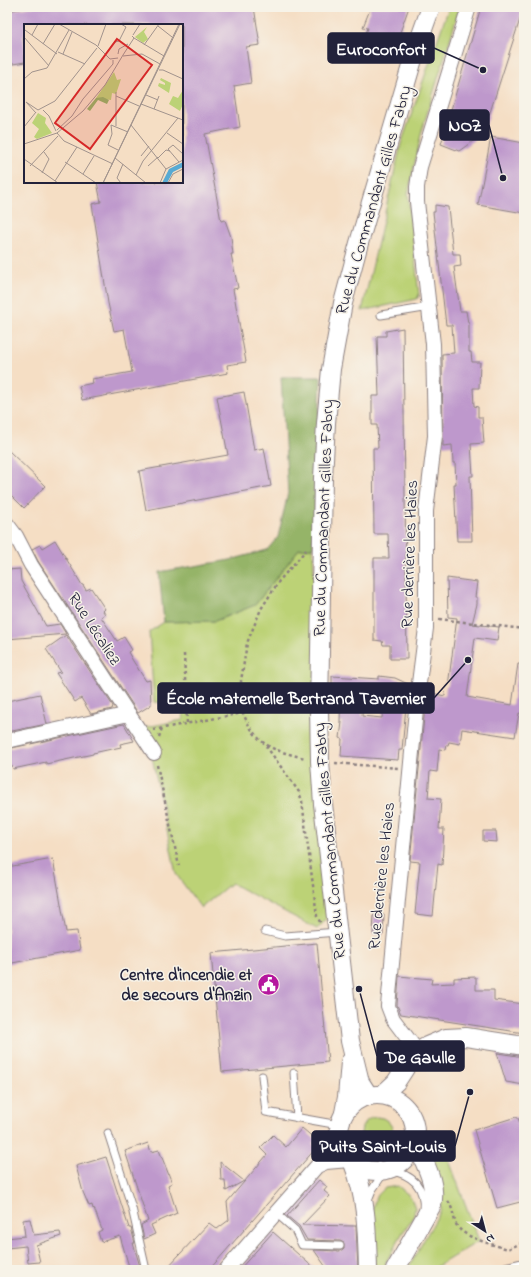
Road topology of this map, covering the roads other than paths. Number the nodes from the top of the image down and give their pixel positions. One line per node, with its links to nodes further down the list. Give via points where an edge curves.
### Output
1 (431, 7): 10 (street, Rue du Commandant Gilles Fabry, via 416,49 359,243 343,303 331,369 323,478 319,710)
2 (469, 7): 3 (street, Rue derrière les Haies, via 418,180 416,195)
3 (430, 307): 4 (lane); 13 (street, Rue derrière les Haies, via 435,436 426,511 426,618 388,1006 393,1019)
4 (381, 315)
5 (7, 524): 6 (street, Rue Lécaliez)
6 (129, 714): 7 (street); 8 (street, Rue Lécaliez)
7 (7, 741)
8 (154, 753)
9 (265, 931): 10 (lane, via 286,936)
10 (332, 933): 11 (street, Rue du Commandant Gilles Fabry)
11 (350, 1041): 17 (street, Rue du Commandant Gilles Fabry, via 360,1082); 20 (street, Rue du Commandant Gilles Fabry, via 348,1092)
12 (524, 1046): 13 (street, via 453,1036)
13 (418, 1052): 14 (street)
14 (406, 1067): 17 (street, via 396,1082); 18 (street, via 404,1092)
15 (294, 1073): 19 (lane)
16 (262, 1076): 19 (lane, via 266,1112)
17 (375, 1096): 18 (street, via 392,1098); 20 (street, via 356,1101)
18 (411, 1115): 22 (street)
19 (297, 1118): 20 (lane)
20 (342, 1119): 23 (street, via 340,1142 344,1154)
21 (108, 1133): 30 (lane, via 132,1208)
22 (415, 1140): 24 (street, via 406,1159); 27 (street, via 430,1176 434,1197)
23 (351, 1162): 24 (street, via 368,1171); 25 (street, via 326,1162 317,1166); 26 (street, via 361,1186)
24 (387, 1170): 26 (lane, via 370,1193); 27 (lane, via 409,1176 417,1184 422,1196)
25 (276, 1213): 28 (lane, via 295,1230 302,1245); 31 (street)
26 (366, 1216): 32 (street)
27 (422, 1222): 33 (street)
28 (340, 1246)
29 (524, 1266): 34 (street)
30 (146, 1270)
31 (226, 1270)
32 (368, 1270)
33 (394, 1270)
34 (507, 1270)

